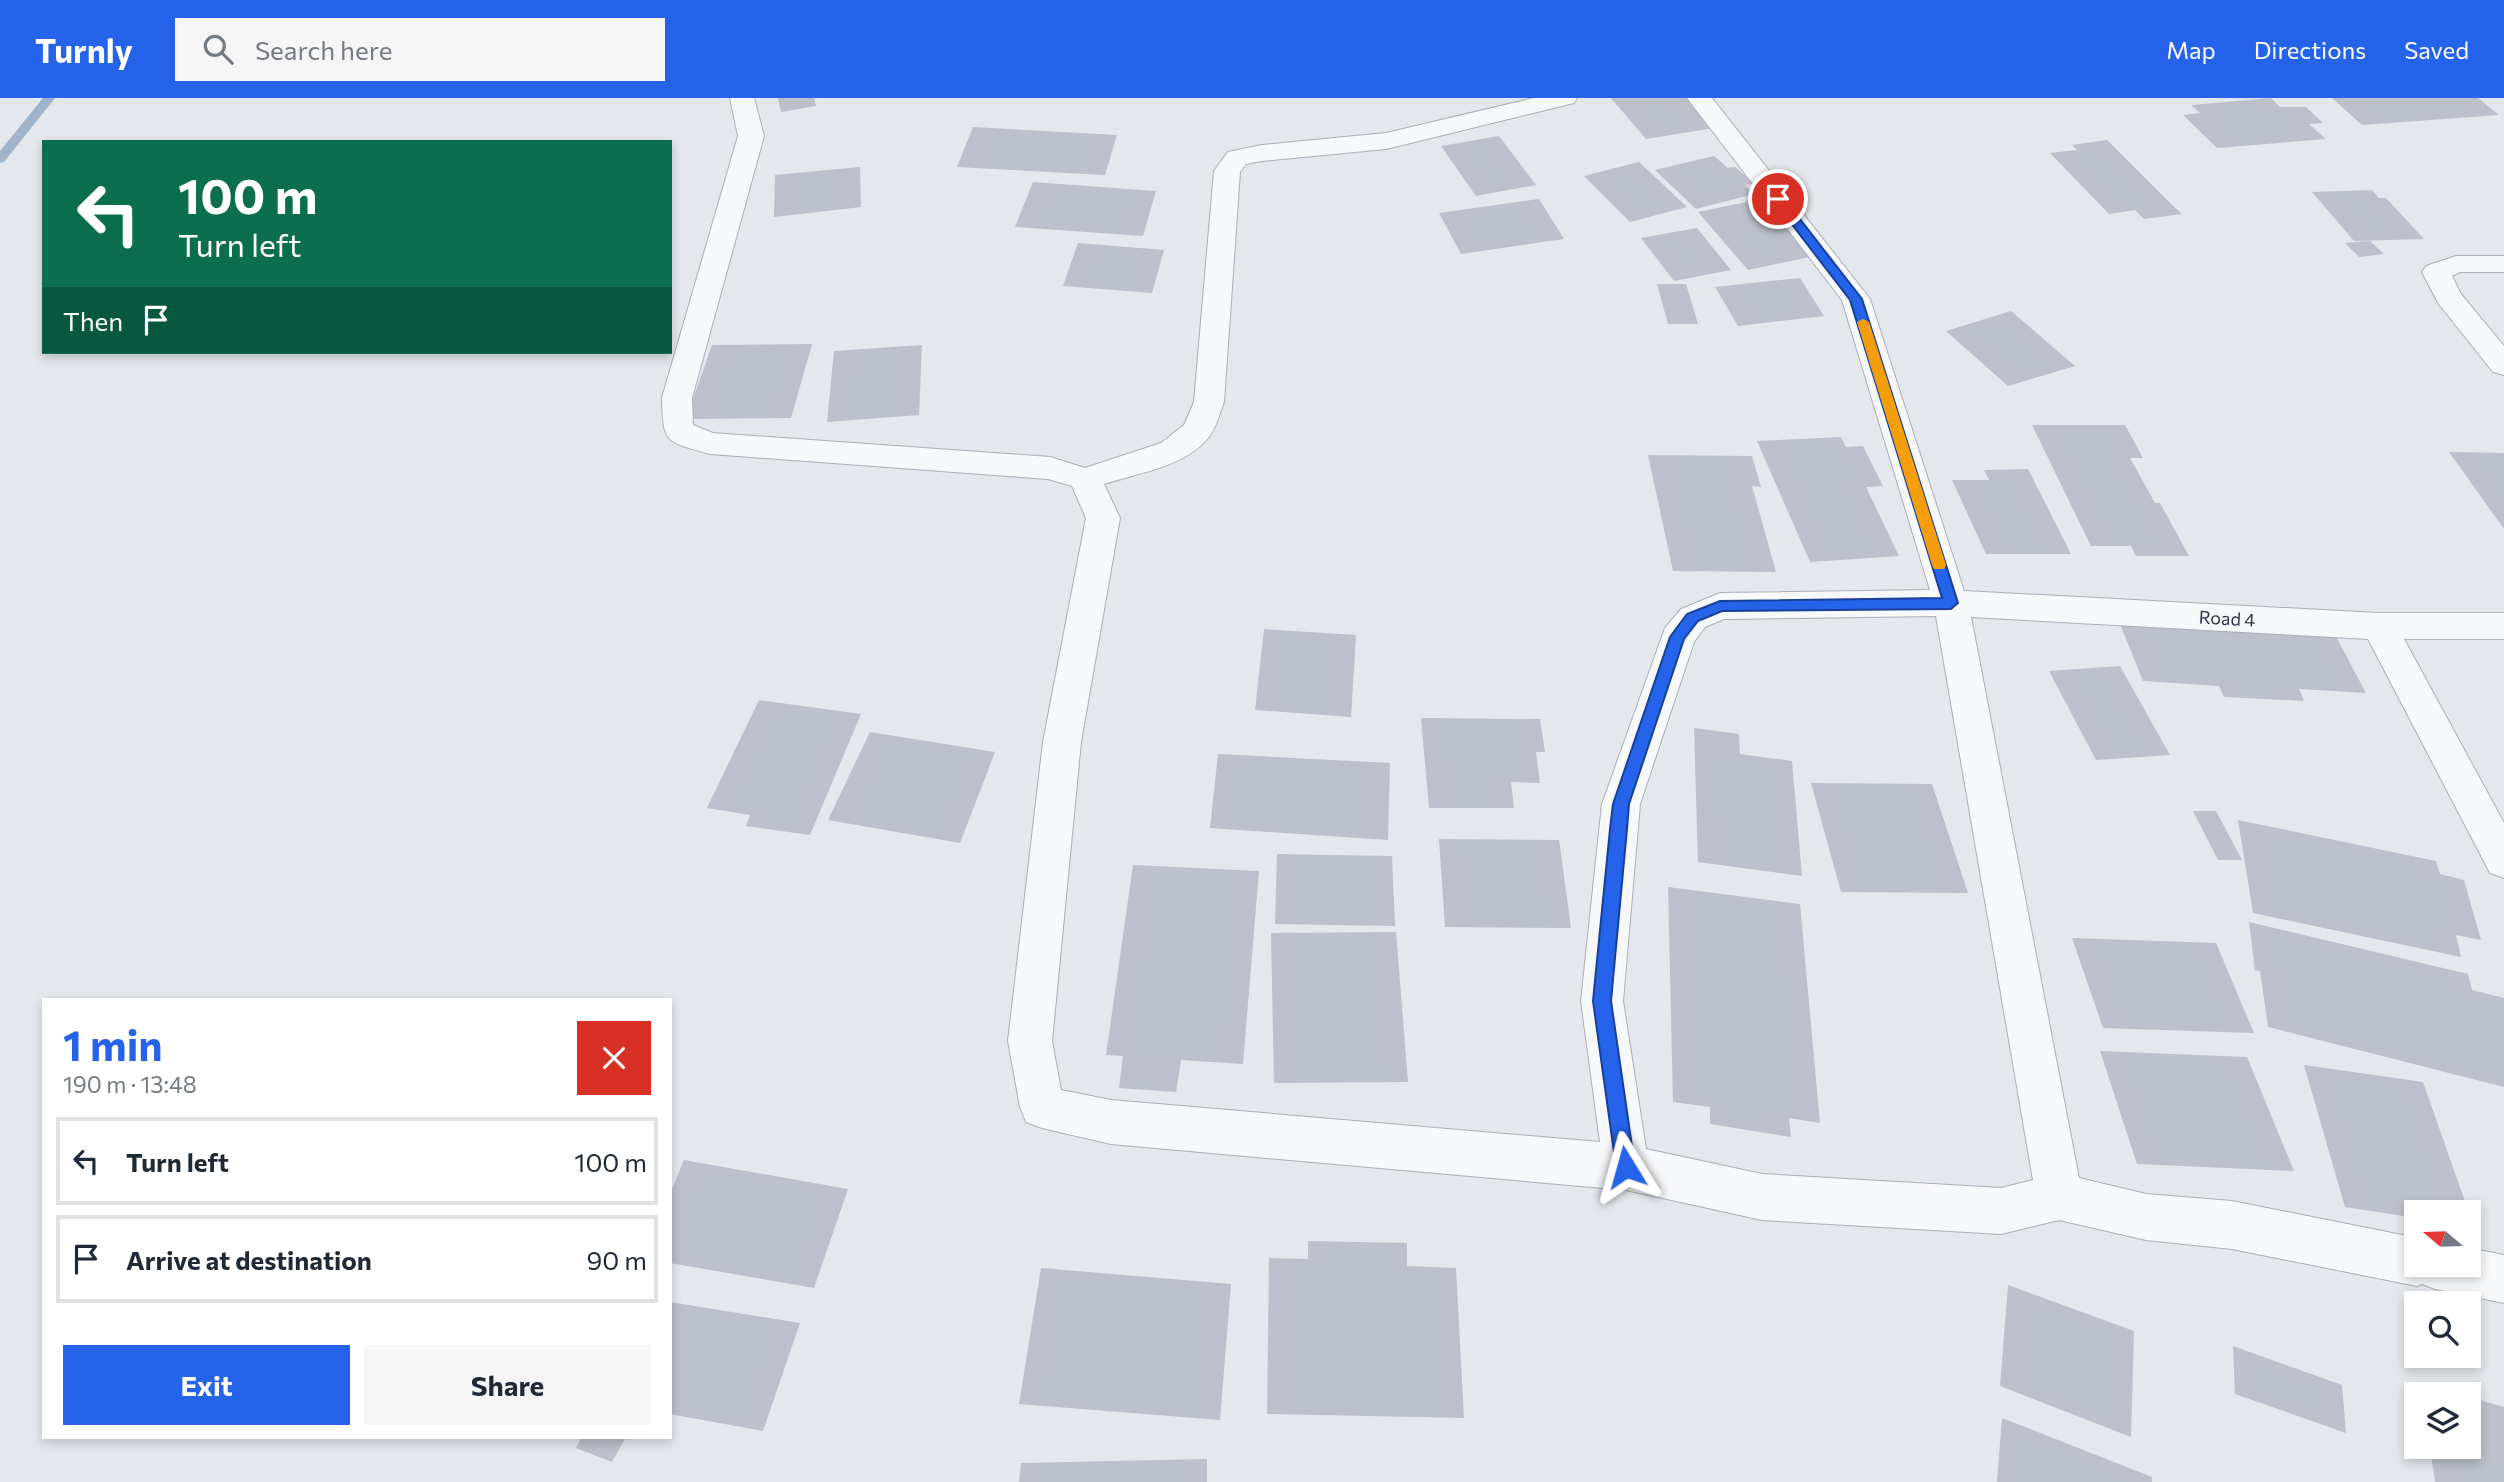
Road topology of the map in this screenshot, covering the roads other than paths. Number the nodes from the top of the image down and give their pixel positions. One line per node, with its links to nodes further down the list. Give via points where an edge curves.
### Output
1 (742, 98): 6 (street, via 751,136 677,398 678,431 710,443 1050,468)
2 (1565, 98): 6 (street, via 1386,141 1237,158 1227,171 1209,402 1197,431 1172,451)
3 (1699, 98): 7 (street, via 1856,299)
4 (2504, 264): 5 (street, via 2456,264 2436,272 2448,297)
5 (2504, 365)
6 (1085, 478): 11 (street, via 1103,517 1062,742 1031,1028 1042,1107 1111,1122)
7 (1951, 603): 8 (street, Road 4); 11 (street, Road 4, via 1720,606 1693,618 1678,637 1621,804 1602,1001); 12 (street)
8 (2379, 626): 9 (street, Road 4); 10 (street)
9 (2504, 626)
10 (2504, 861)
11 (1626, 1167): 12 (street, via 1762,1197 2001,1210)
12 (2059, 1197): 13 (street, via 2146,1217 2232,1225)
13 (2404, 1259)
14 (2482, 1275): 15 (street)
15 (2504, 1279)

